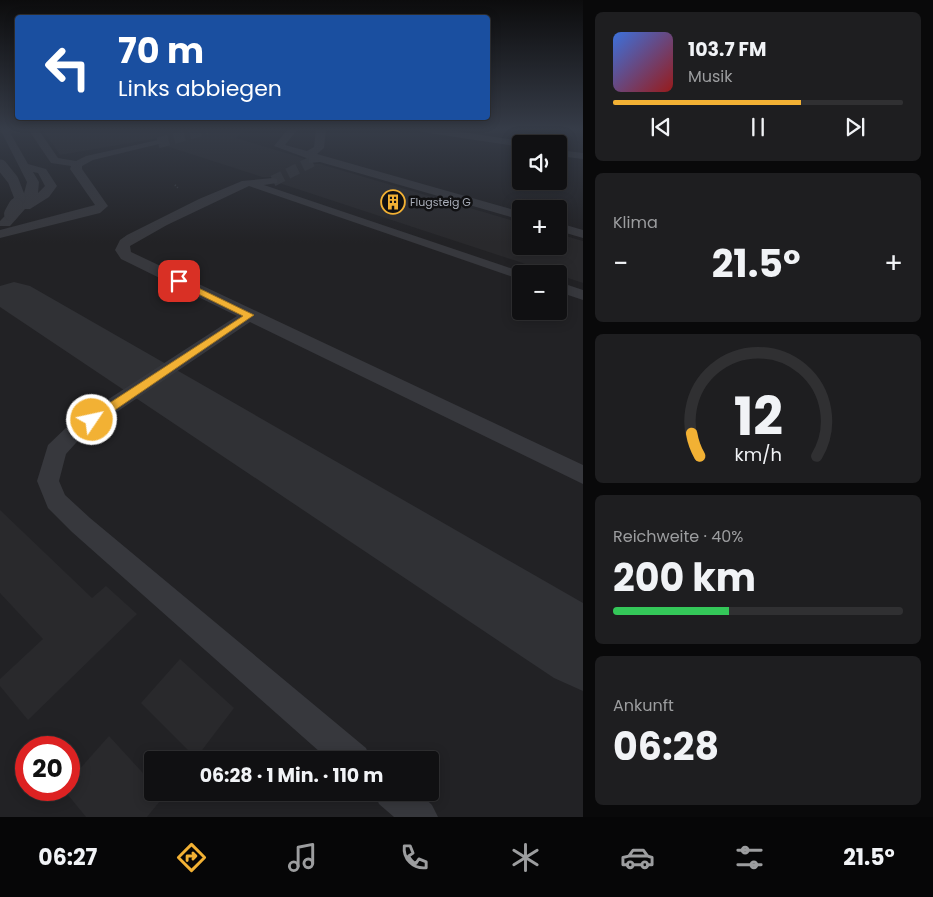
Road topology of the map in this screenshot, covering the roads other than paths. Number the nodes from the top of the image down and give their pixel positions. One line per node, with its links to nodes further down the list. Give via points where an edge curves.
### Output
1 (12, 167): 10 (lane, via 19,182)
2 (14, 167): 9 (lane, bridge, via 15,180)
3 (15, 167): 9 (lane, via 27,186)
4 (20, 167): 9 (lane, via 44,172 51,186 45,194)
5 (76, 167): 14 (lane, via 102,206 89,213)
6 (346, 167): 11 (lane)
7 (273, 181): 8 (lane)
8 (247, 183): 16 (lane); 19 (lane, via 131,238 122,249 126,256)
9 (27, 200): 10 (lane)
10 (5, 211): 13 (lane)
11 (512, 213)
12 (567, 229): 15 (lane)
13 (0, 230)
14 (0, 234)
15 (583, 234)
16 (512, 272)
17 (567, 290): 18 (lane)
18 (583, 295)
19 (250, 315): 20 (lane); 21 (lane, via 77,430 56,451 48,481 56,501 82,525)
20 (583, 475)
21 (344, 751)
22 (401, 801): 23 (lane)
23 (420, 817)

